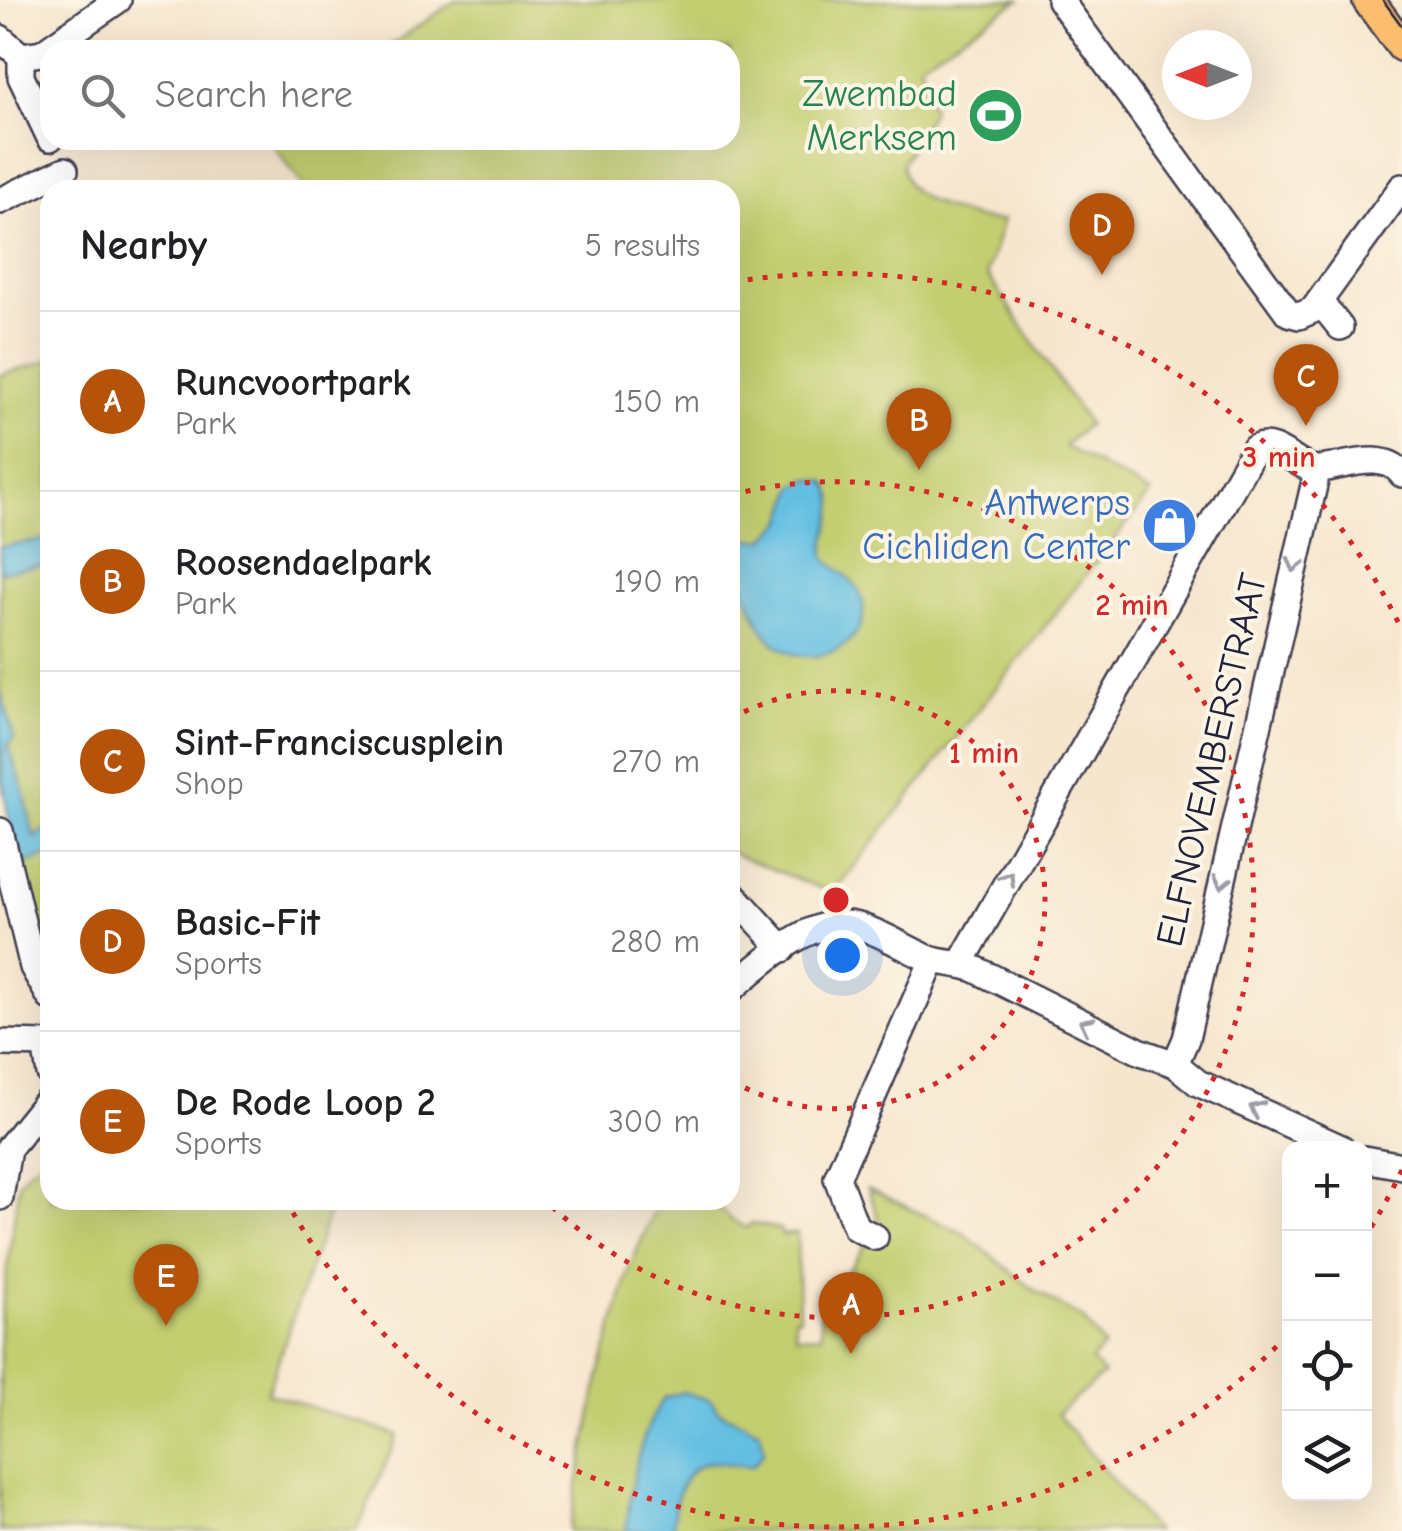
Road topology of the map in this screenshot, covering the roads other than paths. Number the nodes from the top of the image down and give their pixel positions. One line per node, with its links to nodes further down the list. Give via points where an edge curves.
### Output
1 (118, 0): 5 (street)
2 (1060, 0): 15 (street, via 1280,304 1288,313)
3 (1368, 0): 6 (main road)
4 (0, 38): 8 (street)
5 (61, 40)
6 (1402, 46)
7 (40, 53): 8 (street)
8 (21, 56): 9 (street, via 21,77)
9 (40, 118)
10 (56, 150): 11 (street)
11 (71, 180)
12 (1402, 186): 15 (street)
13 (40, 189): 14 (street)
14 (0, 201)
15 (1309, 309): 16 (street)
16 (1340, 328)
17 (1314, 470): 18 (street, via 1390,463); 23 (street, one-way to 17, via 1250,454 1269,445); 28 (street, ELFNOVEMBERSTRAAT, one-way to 28, via 1186,1039)
18 (1402, 474)
19 (0, 831): 24 (street)
20 (740, 902): 21 (street)
21 (783, 949): 22 (street, via 810,929 839,923); 25 (street)
22 (934, 960): 23 (street); 36 (street, via 837,1178 856,1228)
23 (961, 963): 28 (street, one-way to 23)
24 (40, 979)
25 (740, 982)
26 (0, 1043): 27 (street)
27 (40, 1044)
28 (1175, 1064): 31 (street, one-way to 28, via 1198,1083)
29 (40, 1109): 32 (street)
30 (40, 1129): 32 (street)
31 (1326, 1141)
32 (4, 1150): 35 (street)
33 (1400, 1162): 34 (street)
34 (1372, 1163)
35 (0, 1197)
36 (875, 1237)

